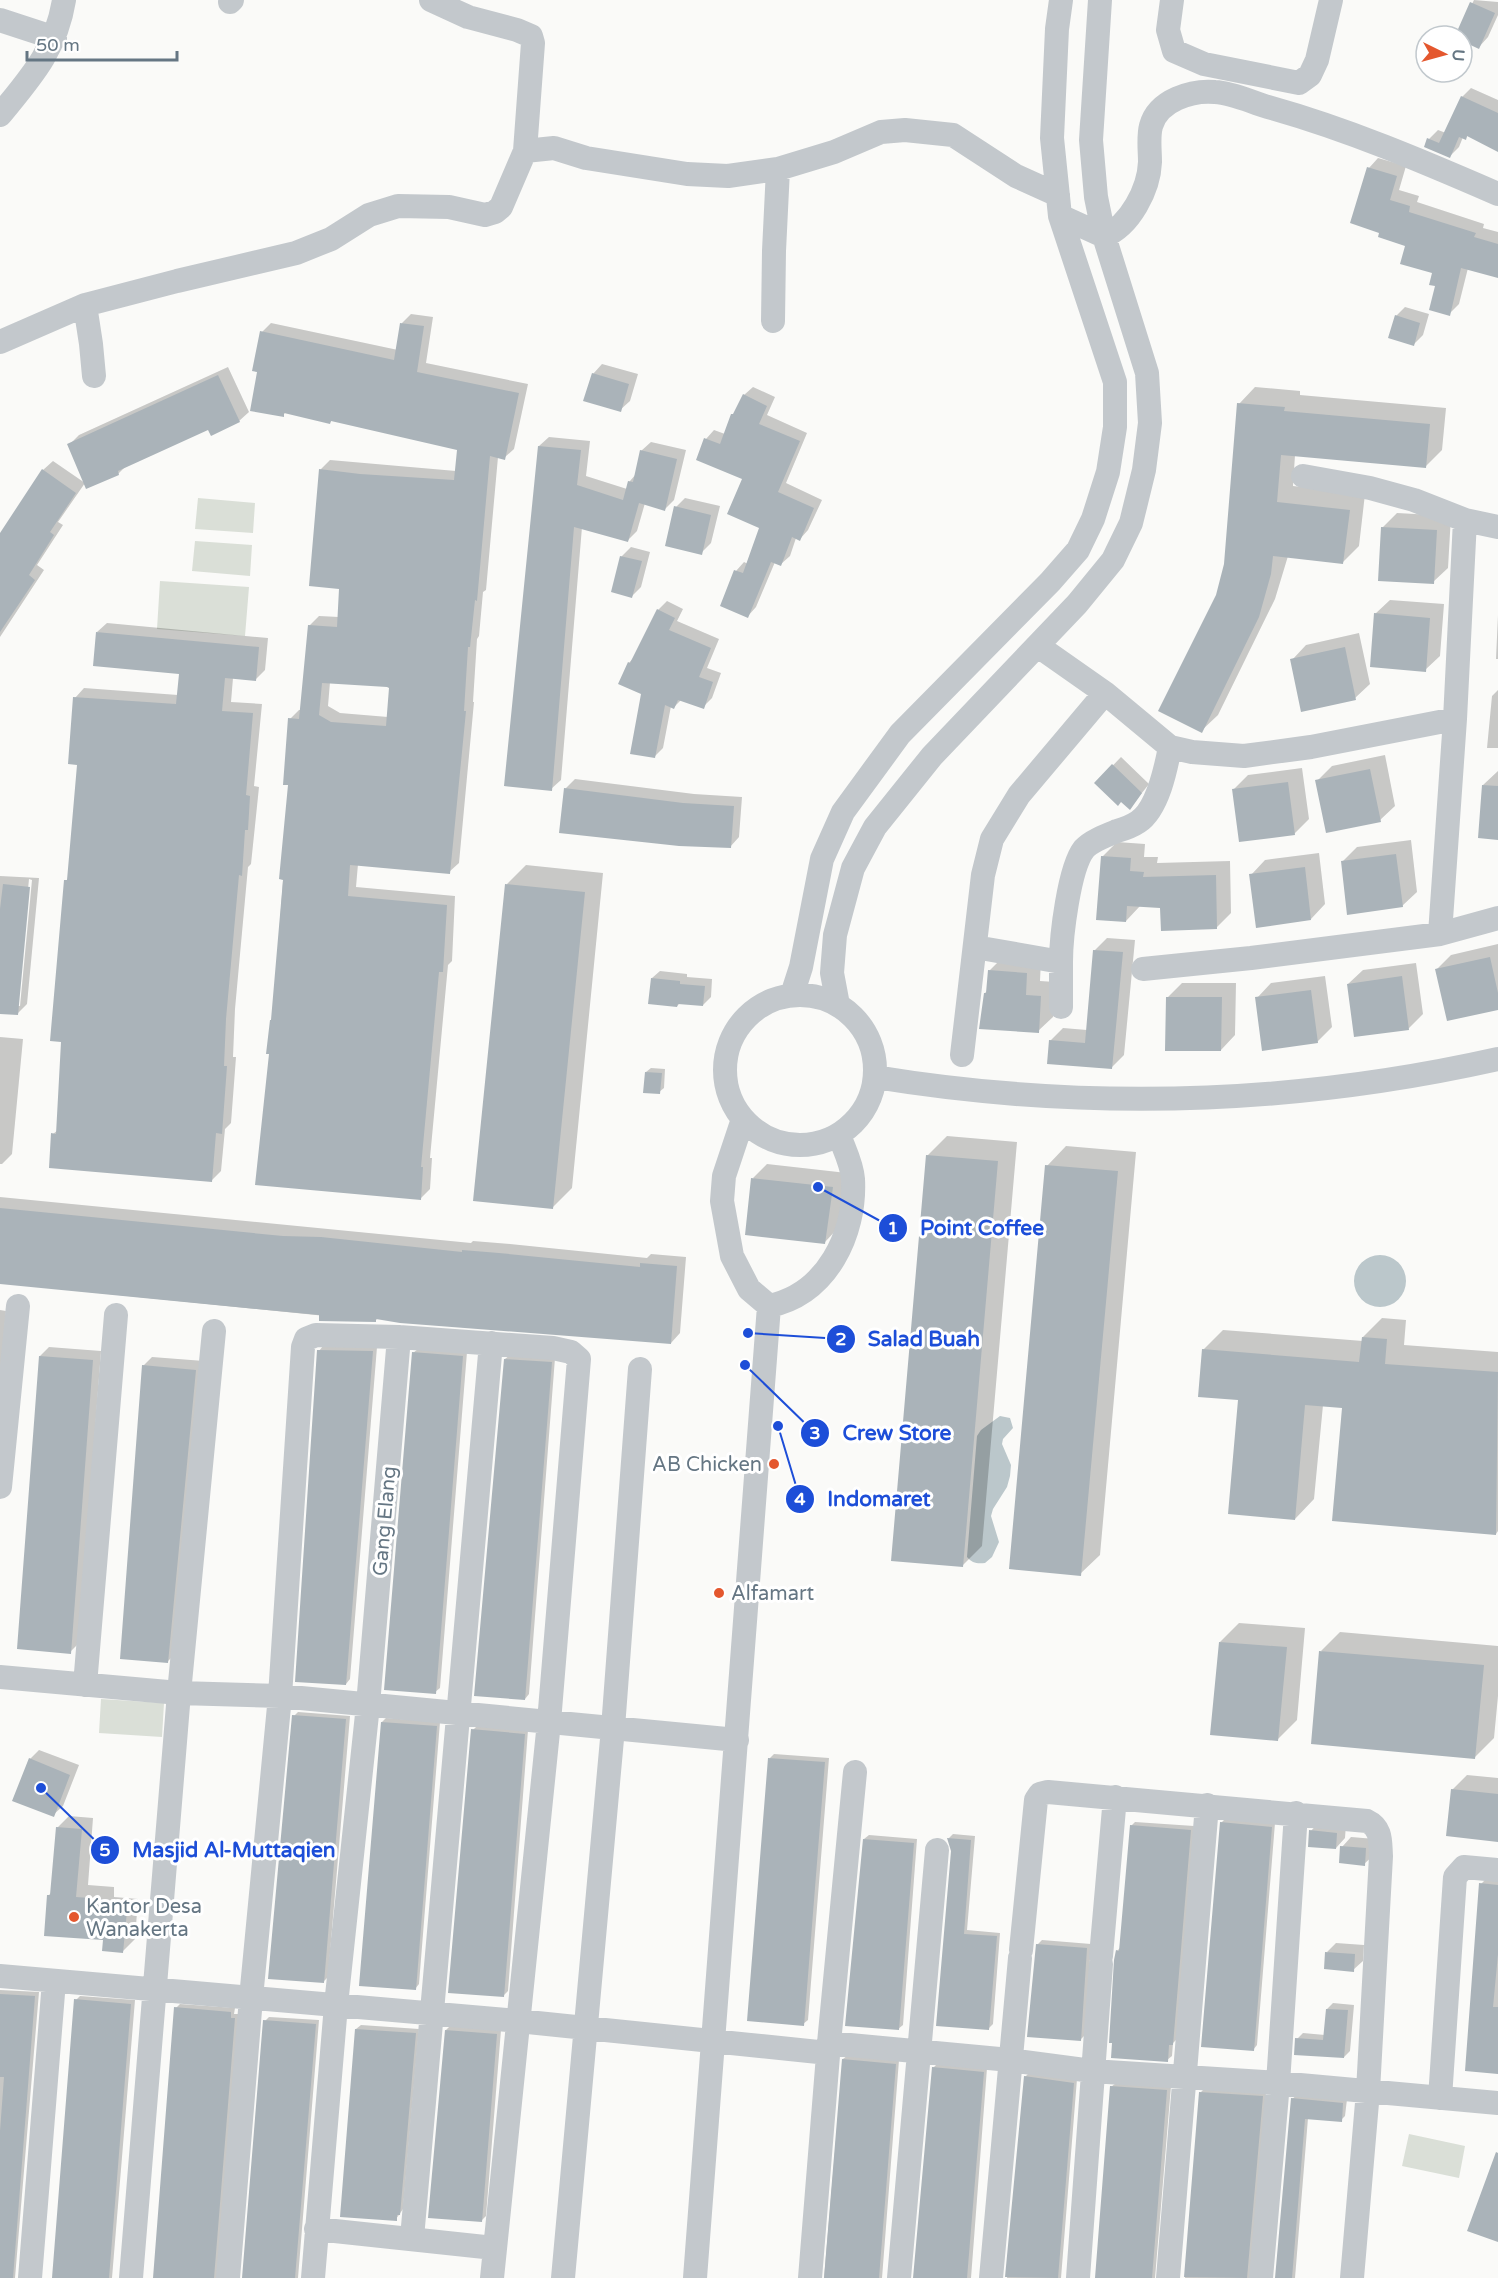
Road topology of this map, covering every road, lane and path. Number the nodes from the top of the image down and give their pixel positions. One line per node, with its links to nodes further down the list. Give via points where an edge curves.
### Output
1 (64, 0): 8 (street)
2 (431, 0): 10 (street, via 468,18 531,36)
3 (1061, 0): 13 (street, via 1052,138)
4 (1100, 0): 14 (street, via 1091,140)
5 (1172, 0): 6 (street, via 1168,30 1174,51 1204,64 1299,83 1310,75 1317,60)
6 (1331, 0)
7 (0, 20): 8 (street)
8 (55, 38): 9 (street, via 35,72)
9 (0, 115)
10 (525, 151): 11 (street, via 554,148 586,158 687,174 728,176); 15 (street, via 501,207 495,212 485,215 449,207 398,206 369,215 331,239 296,254)
11 (778, 169): 13 (street, via 881,132 953,135); 16 (street)
12 (1498, 194): 14 (street, via 1321,122 1216,92 1188,94 1164,108 1152,123 1150,165 1140,200 1127,219)
13 (1059, 206): 14 (street); 31 (street, via 1115,382 1114,438 1093,519 1078,550 900,735 843,812 822,859)
14 (1104, 236): 22 (street, via 1147,373 1150,423 1144,470 1131,523 1113,560)
15 (85, 305): 17 (street); 18 (street)
16 (773, 321)
17 (0, 342)
18 (94, 376)
19 (1303, 476): 20 (street, via 1381,491)
20 (1465, 520): 21 (street); 24 (street)
21 (1498, 528)
22 (1038, 646): 23 (street); 32 (street, via 933,756 874,827 853,868 835,935 832,973)
23 (1105, 693): 25 (street); 28 (street, via 1020,795 992,839 983,875)
24 (1455, 719): 25 (street, via 1244,756); 27 (street)
25 (1170, 747): 29 (street, via 1156,799 1140,822 1085,848 1076,864 1061,937)
26 (1498, 918): 27 (street)
27 (1440, 934): 30 (street)
28 (975, 947): 29 (street); 34 (street)
29 (1061, 962): 33 (street)
30 (1143, 969)
31 (792, 995): 32 (street, via 816,996); 37 (street, via 771,1000 753,1011 738,1026 729,1045 726,1085)
32 (838, 1005): 36 (street, via 855,1018 867,1035 874,1055)
33 (1061, 1006)
34 (962, 1055)
35 (1498, 1059): 36 (street, via 1346,1086 1234,1097 1031,1096)
36 (875, 1077): 38 (street, via 864,1110)
37 (743, 1119): 38 (street, via 758,1133 798,1146); 40 (street, via 724,1176 722,1202 732,1256 749,1289)
38 (839, 1135): 40 (street, via 853,1177 848,1230 823,1274 801,1294)
39 (18, 1306): 46 (street)
40 (769, 1306): 55 (street)
41 (116, 1315): 48 (street)
42 (214, 1331): 49 (street)
43 (399, 1337): 44 (street); 50 (street, via 316,1335 304,1343); 51 (street, Gang Elang)
44 (491, 1343): 52 (street); 53 (street, via 559,1349 579,1359)
45 (640, 1369): 54 (street)
46 (0, 1487)
47 (0, 1677): 48 (street)
48 (85, 1685): 49 (street)
49 (179, 1693): 50 (street); 64 (street)
50 (280, 1696): 51 (street); 65 (street)
51 (368, 1705): 52 (street); 66 (street, Gang Elang)
52 (458, 1713): 53 (street); 67 (street)
53 (549, 1722): 54 (street); 68 (street)
54 (614, 1728): 55 (street); 69 (street)
55 (737, 1740): 70 (street)
56 (855, 1772): 71 (street)
57 (1115, 1797): 58 (street); 73 (street, via 1048,1792 1036,1800); 74 (street)
58 (1207, 1805): 59 (street); 75 (street)
59 (1296, 1813): 76 (street); 77 (street, via 1366,1821 1373,1823 1380,1835)
60 (937, 1850): 72 (street)
61 (1498, 1870): 78 (street, via 1464,1867 1455,1877)
62 (0, 1977): 63 (street)
63 (54, 1981): 64 (street); 83 (street)
64 (155, 1988): 65 (street); 84 (street)
65 (251, 1998): 66 (street); 85 (street)
66 (336, 2005): 67 (street); 80 (street, Gang Elang)
67 (432, 2014): 68 (street); 81 (street)
68 (518, 2021): 69 (street); 82 (street)
69 (585, 2028): 70 (street); 88 (street)
70 (714, 2041): 71 (street); 89 (street)
71 (828, 2048): 72 (street); 90 (street)
72 (919, 2051): 73 (street); 91 (street)
73 (1010, 2060): 74 (street); 92 (street)
74 (1092, 2072): 75 (street); 93 (street)
75 (1185, 2078): 76 (street); 94 (street)
76 (1278, 2083): 77 (street); 95 (street)
77 (1368, 2091): 78 (street); 96 (street)
78 (1440, 2098): 79 (street)
79 (1498, 2103)
80 (316, 2229): 81 (street); 86 (street, Gang Elang)
81 (412, 2238): 82 (street)
82 (494, 2248): 87 (street)
83 (30, 2278)
84 (131, 2278)
85 (228, 2278)
86 (313, 2278)
87 (492, 2278)
88 (563, 2278)
89 (695, 2278)
90 (810, 2278)
91 (899, 2278)
92 (991, 2278)
93 (1078, 2278)
94 (1168, 2278)
95 (1261, 2278)
96 (1352, 2278)

